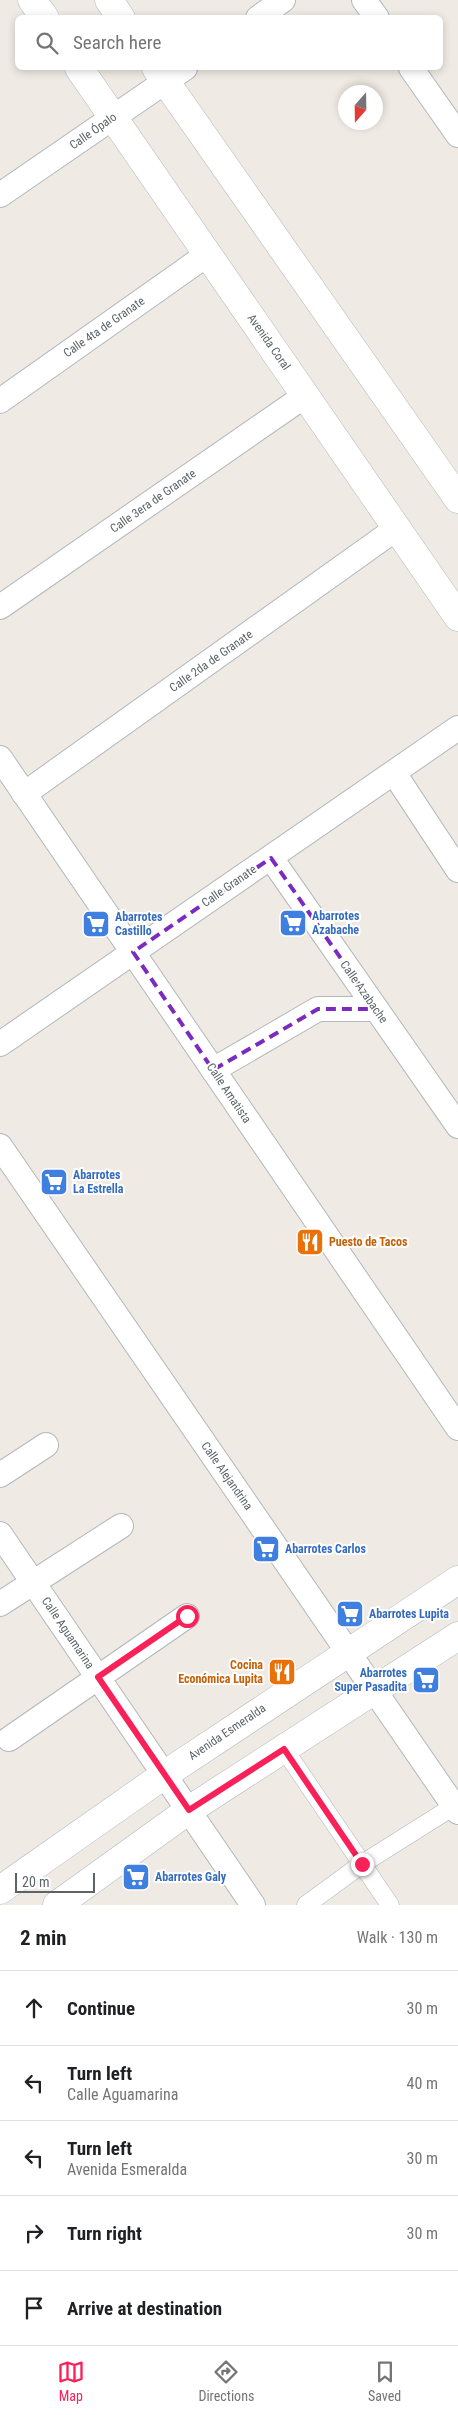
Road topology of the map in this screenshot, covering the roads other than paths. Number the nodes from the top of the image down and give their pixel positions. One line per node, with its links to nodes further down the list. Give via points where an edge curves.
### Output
1 (32, 0): 5 (street)
2 (108, 0): 6 (street)
3 (283, 0): 7 (street)
4 (364, 0): 8 (street)
5 (42, 15)
6 (119, 15)
7 (262, 15)
8 (375, 15)
9 (80, 70): 12 (street, Avenida Coral)
10 (412, 70): 13 (street)
11 (169, 72): 12 (street, Calle Ópalo); 18 (street)
12 (114, 117): 14 (street, Calle Ópalo); 15 (street, Avenida Coral)
13 (458, 135)
14 (0, 195)
15 (208, 254): 16 (street, Avenida Coral); 17 (street, Calle 4ta de Granate)
16 (306, 395): 19 (street, Avenida Coral); 20 (street, Calle 3era de Granate)
17 (0, 401)
18 (458, 499)
19 (397, 528): 21 (street, Avenida Coral); 25 (street, Calle 2da de Granate)
20 (0, 607)
21 (458, 617)
22 (458, 728): 24 (street, Calle Granate)
23 (0, 758): 25 (street, Calle Amatista)
24 (394, 773): 26 (street, Calle Granate); 27 (street)
25 (24, 794): 28 (street, Calle Amatista)
26 (270, 858): 28 (street, Calle Granate); 29 (street, Calle Azabache)
27 (458, 870)
28 (133, 952): 30 (street, Calle Granate); 31 (street, Calle Amatista)
29 (376, 1009): 31 (street, via 318,1008); 32 (street, Calle Azabache)
30 (0, 1044)
31 (213, 1070): 34 (street, Calle Amatista)
32 (458, 1126)
33 (0, 1146): 44 (street, Calle Alejandrina)
34 (458, 1428)
35 (46, 1445): 36 (street)
36 (0, 1475)
37 (121, 1526): 40 (street)
38 (0, 1534): 40 (street, Calle Aguamarina)
39 (458, 1580): 44 (street, Avenida Esmeralda)
40 (33, 1582): 41 (street); 45 (street, Calle Aguamarina)
41 (0, 1604)
42 (187, 1616): 45 (street)
43 (458, 1636): 46 (street)
44 (348, 1652): 46 (street, Calle Alejandrina); 49 (street, Avenida Esmeralda)
45 (98, 1677): 47 (street); 49 (street, Calle Aguamarina)
46 (374, 1690): 48 (street); 50 (street, Calle Alejandrina)
47 (9, 1739)
48 (284, 1749): 51 (street); 52 (street)
49 (164, 1775): 51 (street, Calle Aguamarina); 53 (street, Avenida Esmeralda)
50 (456, 1809): 52 (street, Calle Alejandrina)
51 (189, 1810): 54 (street); 55 (street, Calle Aguamarina)
52 (362, 1864): 56 (street); 57 (street)
53 (0, 1890)
54 (57, 1905)
55 (254, 1905)
56 (306, 1905)
57 (390, 1905)

